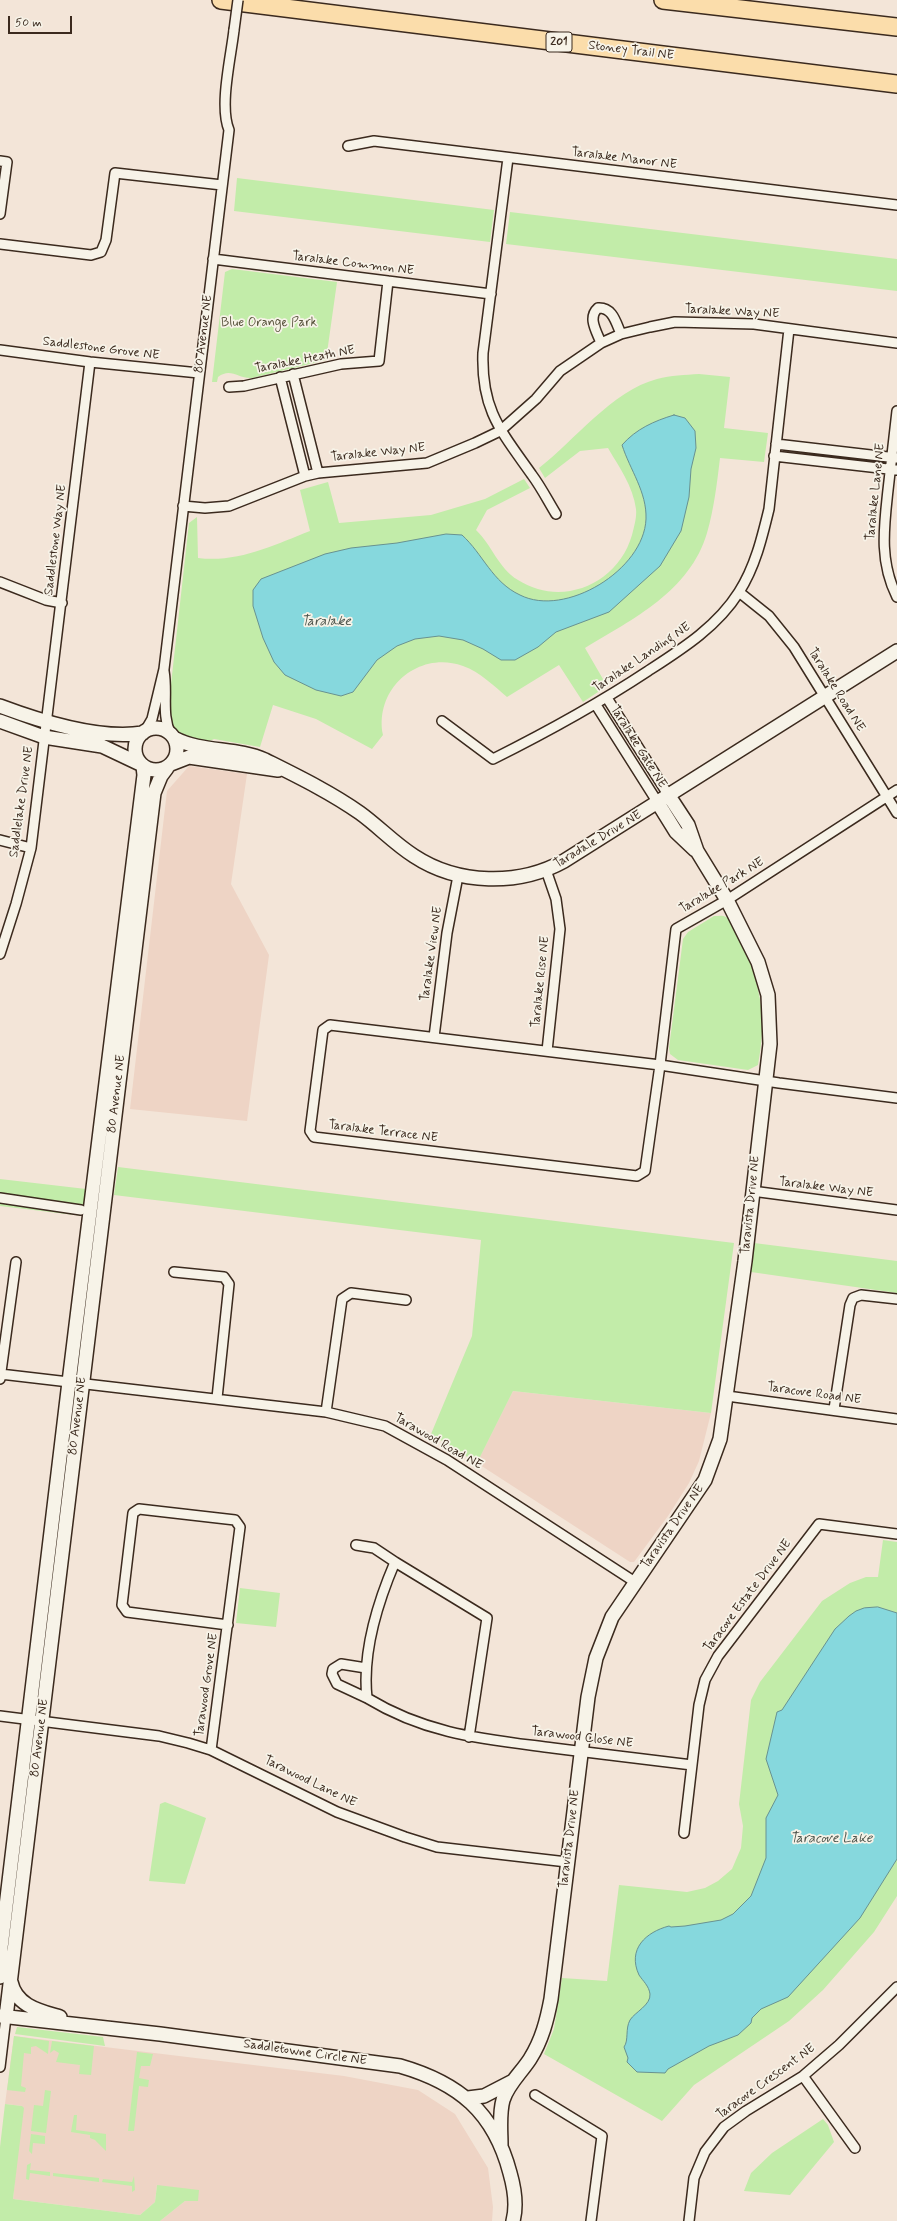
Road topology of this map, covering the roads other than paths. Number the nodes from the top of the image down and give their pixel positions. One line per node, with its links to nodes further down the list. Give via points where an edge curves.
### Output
1 (221, 0): 5 (highway, Stoney Trail NE / 201)
2 (238, 0): 9 (street, 80 Avenue NE, bridge, via 225,106 224,119 229,130)
3 (663, 0): 4 (highway)
4 (897, 27)
5 (897, 84)
6 (348, 146): 7 (street, Taralake Manor NE, via 374,141)
7 (508, 158): 10 (street, Taralake Manor NE); 15 (street)
8 (0, 161): 11 (street, via 7,162)
9 (222, 185): 12 (street, via 115,173 106,240 101,252 91,255); 13 (street, 80 Avenue NE)
10 (897, 205)
11 (0, 214)
12 (0, 244)
13 (213, 259): 14 (street, Taralake Common NE); 22 (street, 80 Avenue NE)
14 (388, 282): 15 (street, Taralake Common NE); 23 (street, Taralake Heath NE, via 378,361 341,364)
15 (491, 294): 27 (street, via 483,353 483,384)
16 (789, 329): 17 (street, Taralake Way NE, via 712,322 675,322); 19 (street, Taralake Way NE); 28 (street, Taralake Landing NE)
17 (621, 334): 18 (street, Taralake Way NE); 18 (street, via 610,312 605,308 598,308 593,314 593,320)
18 (602, 343): 27 (street, Taralake Way NE, via 560,371 536,399)
19 (897, 343)
20 (0, 350): 21 (street, Saddlestone Grove NE)
21 (90, 362): 22 (street, Saddlestone Grove NE); 39 (street, Saddlestone Way NE)
22 (199, 373): 34 (street, 80 Avenue NE)
23 (293, 374): 24 (street, Taralake Heath NE); 32 (street)
24 (280, 377): 25 (street, Taralake Heath NE); 33 (street)
25 (229, 387)
26 (897, 411): 30 (street, Taralake Lane NE)
27 (500, 431): 32 (street, Taralake Way NE, via 427,463); 35 (street, via 533,476)
28 (776, 444): 29 (street, Taralake Landing NE); 30 (street)
29 (774, 456): 31 (street); 37 (street, Taralake Landing NE, via 764,532)
30 (894, 458): 31 (street, Taralake Lane NE)
31 (894, 470): 38 (street, Taralake Lane NE, via 884,525 883,546 886,568)
32 (318, 473): 33 (street, Taralake Way NE)
33 (305, 476): 34 (street, Taralake Way NE, via 229,506)
34 (183, 506): 41 (street, 80 Avenue NE)
35 (556, 514)
36 (0, 582): 39 (street, via 46,600)
37 (739, 592): 42 (street, Taralake Road NE, via 770,616); 43 (street, Taralake Landing NE, via 708,628 689,644)
38 (897, 597)
39 (62, 602): 47 (street, Saddlestone Way NE)
40 (897, 652): 42 (street, Taradale Drive NE)
41 (164, 669): 49 (street, 80 Avenue NE, via 152,719); 50 (street, 80 Avenue NE, via 167,688 165,722)
42 (826, 696): 56 (street, Taradale Drive NE); 57 (street, Taralake Road NE)
43 (607, 698): 44 (street, Taralake Landing NE); 56 (street, Taralake Gate NE)
44 (596, 705): 48 (street, Taralake Landing NE, via 492,759); 58 (street, Taralake Gate NE)
45 (0, 706): 47 (street)
46 (0, 721): 51 (street)
47 (46, 722): 49 (street, via 122,736); 51 (street, Saddlelake Drive NE)
48 (442, 722)
49 (144, 732): 50 (street, via 155,728); 52 (street, via 136,744 135,751)
50 (173, 736): 53 (street, via 177,748 175,758); 54 (street, Taradale Drive NE, via 190,745 264,760)
51 (44, 737): 52 (street, via 102,746); 61 (street, Saddlelake Drive NE)
52 (142, 765): 53 (street, via 155,771); 81 (street, 80 Avenue NE, via 144,775 132,882)
53 (169, 766): 54 (street, Taradale Drive NE, via 189,757); 82 (street, 80 Avenue NE, via 161,776 154,793)
54 (283, 771): 64 (street, Taradale Drive NE, via 306,780 359,813 415,857)
55 (897, 790): 57 (street, Taralake Park NE)
56 (669, 796): 58 (street, Taradale Drive NE); 62 (street, Taravista Drive NE, via 688,826)
57 (886, 796): 59 (street, Taralake Road NE); 65 (street, Taralake Park NE)
58 (658, 803): 62 (street, Taravista Drive NE, via 676,832); 63 (street, Taradale Drive NE)
59 (897, 813)
60 (0, 840): 61 (street)
61 (30, 848): 66 (street, Saddlelake Drive NE)
62 (697, 851): 65 (street, Taravista Drive NE)
63 (546, 870): 64 (street, Taradale Drive NE, via 505,878); 68 (street, Taralake Rise NE, via 556,899 560,929)
64 (458, 876): 67 (street, Taralake View NE, via 451,904)
65 (727, 900): 69 (street, Taralake Park NE, via 676,929); 70 (street, Taravista Drive NE, via 758,962 768,995 770,1044)
66 (0, 954)
67 (434, 1037): 68 (street, Taralake Terrace NE); 69 (street, Taralake Terrace NE, via 330,1025 323,1030 310,1131 314,1137 637,1176 645,1171)
68 (547, 1051): 69 (street, Taralake Terrace NE)
69 (660, 1065): 70 (street, Taralake Terrace NE)
70 (765, 1081): 71 (street, Taralake Terrace NE); 72 (street, Taravista Drive NE)
71 (897, 1098)
72 (752, 1191): 75 (street, Taralake Way NE); 83 (street, Taravista Drive NE)
73 (0, 1198): 74 (street)
74 (81, 1210)
75 (897, 1210)
76 (16, 1262): 80 (street)
77 (174, 1272): 84 (street, via 224,1277 229,1284)
78 (897, 1299): 85 (street, via 861,1295 853,1298)
79 (406, 1300): 86 (street, via 351,1293 342,1299)
80 (0, 1376): 81 (street, Tarawood Road NE)
81 (69, 1382): 82 (street, Tarawood Road NE); 96 (street, 80 Avenue NE)
82 (82, 1384): 84 (street, Tarawood Road NE); 97 (street, 80 Avenue NE)
83 (727, 1396): 85 (street, Taracove Road NE); 91 (street, Taravista Drive NE, via 720,1439 705,1480)
84 (217, 1398): 86 (street, Tarawood Road NE)
85 (834, 1409): 87 (street, Taracove Road NE)
86 (326, 1412): 91 (street, Tarawood Road NE, via 385,1426 447,1460)
87 (897, 1419)
88 (897, 1534): 101 (street, Taracove Estate Drive NE, via 819,1524 718,1656 705,1680 699,1705)
89 (356, 1545): 90 (street, via 374,1548)
90 (395, 1562): 93 (street, via 376,1615); 98 (street, via 487,1618)
91 (635, 1582): 100 (street, Taravista Drive NE, via 612,1617 596,1658)
92 (228, 1624): 92 (street, Tarawood Grove NE, via 240,1527 235,1520 139,1509 133,1513 122,1605 127,1612); 99 (street, Tarawood Grove NE)
93 (366, 1668): 94 (street); 94 (street, Tarawood Close NE, via 341,1664 333,1669 332,1674 337,1684)
94 (367, 1698): 98 (street, Tarawood Close NE, via 401,1717 442,1732)
95 (0, 1716): 96 (street, Tarawood Lane NE)
96 (29, 1719): 97 (street, Tarawood Lane NE); 104 (street, 80 Avenue NE)
97 (43, 1720): 99 (street, Tarawood Lane NE, via 159,1736); 105 (street, 80 Avenue NE)
98 (469, 1737): 100 (street, Tarawood Close NE)
99 (211, 1750): 103 (street, Tarawood Lane NE, via 337,1812 405,1837 437,1847)
100 (581, 1751): 101 (street, Tarawood Close NE); 103 (street, Taravista Drive NE)
101 (692, 1765): 102 (street)
102 (684, 1834)
103 (567, 1862): 111 (street, Taravista Drive NE, via 546,2026 530,2059)
104 (1, 1951): 105 (street, 80 Avenue NE)
105 (5, 1978): 107 (street, 80 Avenue NE); 108 (street, via 21,2001 37,2010)
106 (897, 1987): 110 (street, Taracove Crescent NE, via 839,2045)
107 (3, 2017): 108 (street, Saddletowne Circle NE); 109 (street, 80 Avenue NE)
108 (73, 2023): 113 (street, Saddletowne Circle NE, via 400,2066 422,2072)
109 (0, 2067)
110 (803, 2076): 115 (street); 118 (street, Taracove Crescent NE, via 724,2127 705,2152 694,2178)
111 (513, 2081): 113 (street, via 484,2096); 114 (street, via 501,2110)
112 (535, 2095): 117 (street, via 602,2136)
113 (468, 2098): 114 (street, Saddletowne Circle NE, via 482,2113)
114 (501, 2146): 116 (street, Saddletowne Circle NE, via 513,2185)
115 (855, 2148)
116 (515, 2219)
117 (591, 2221)
118 (689, 2221)

